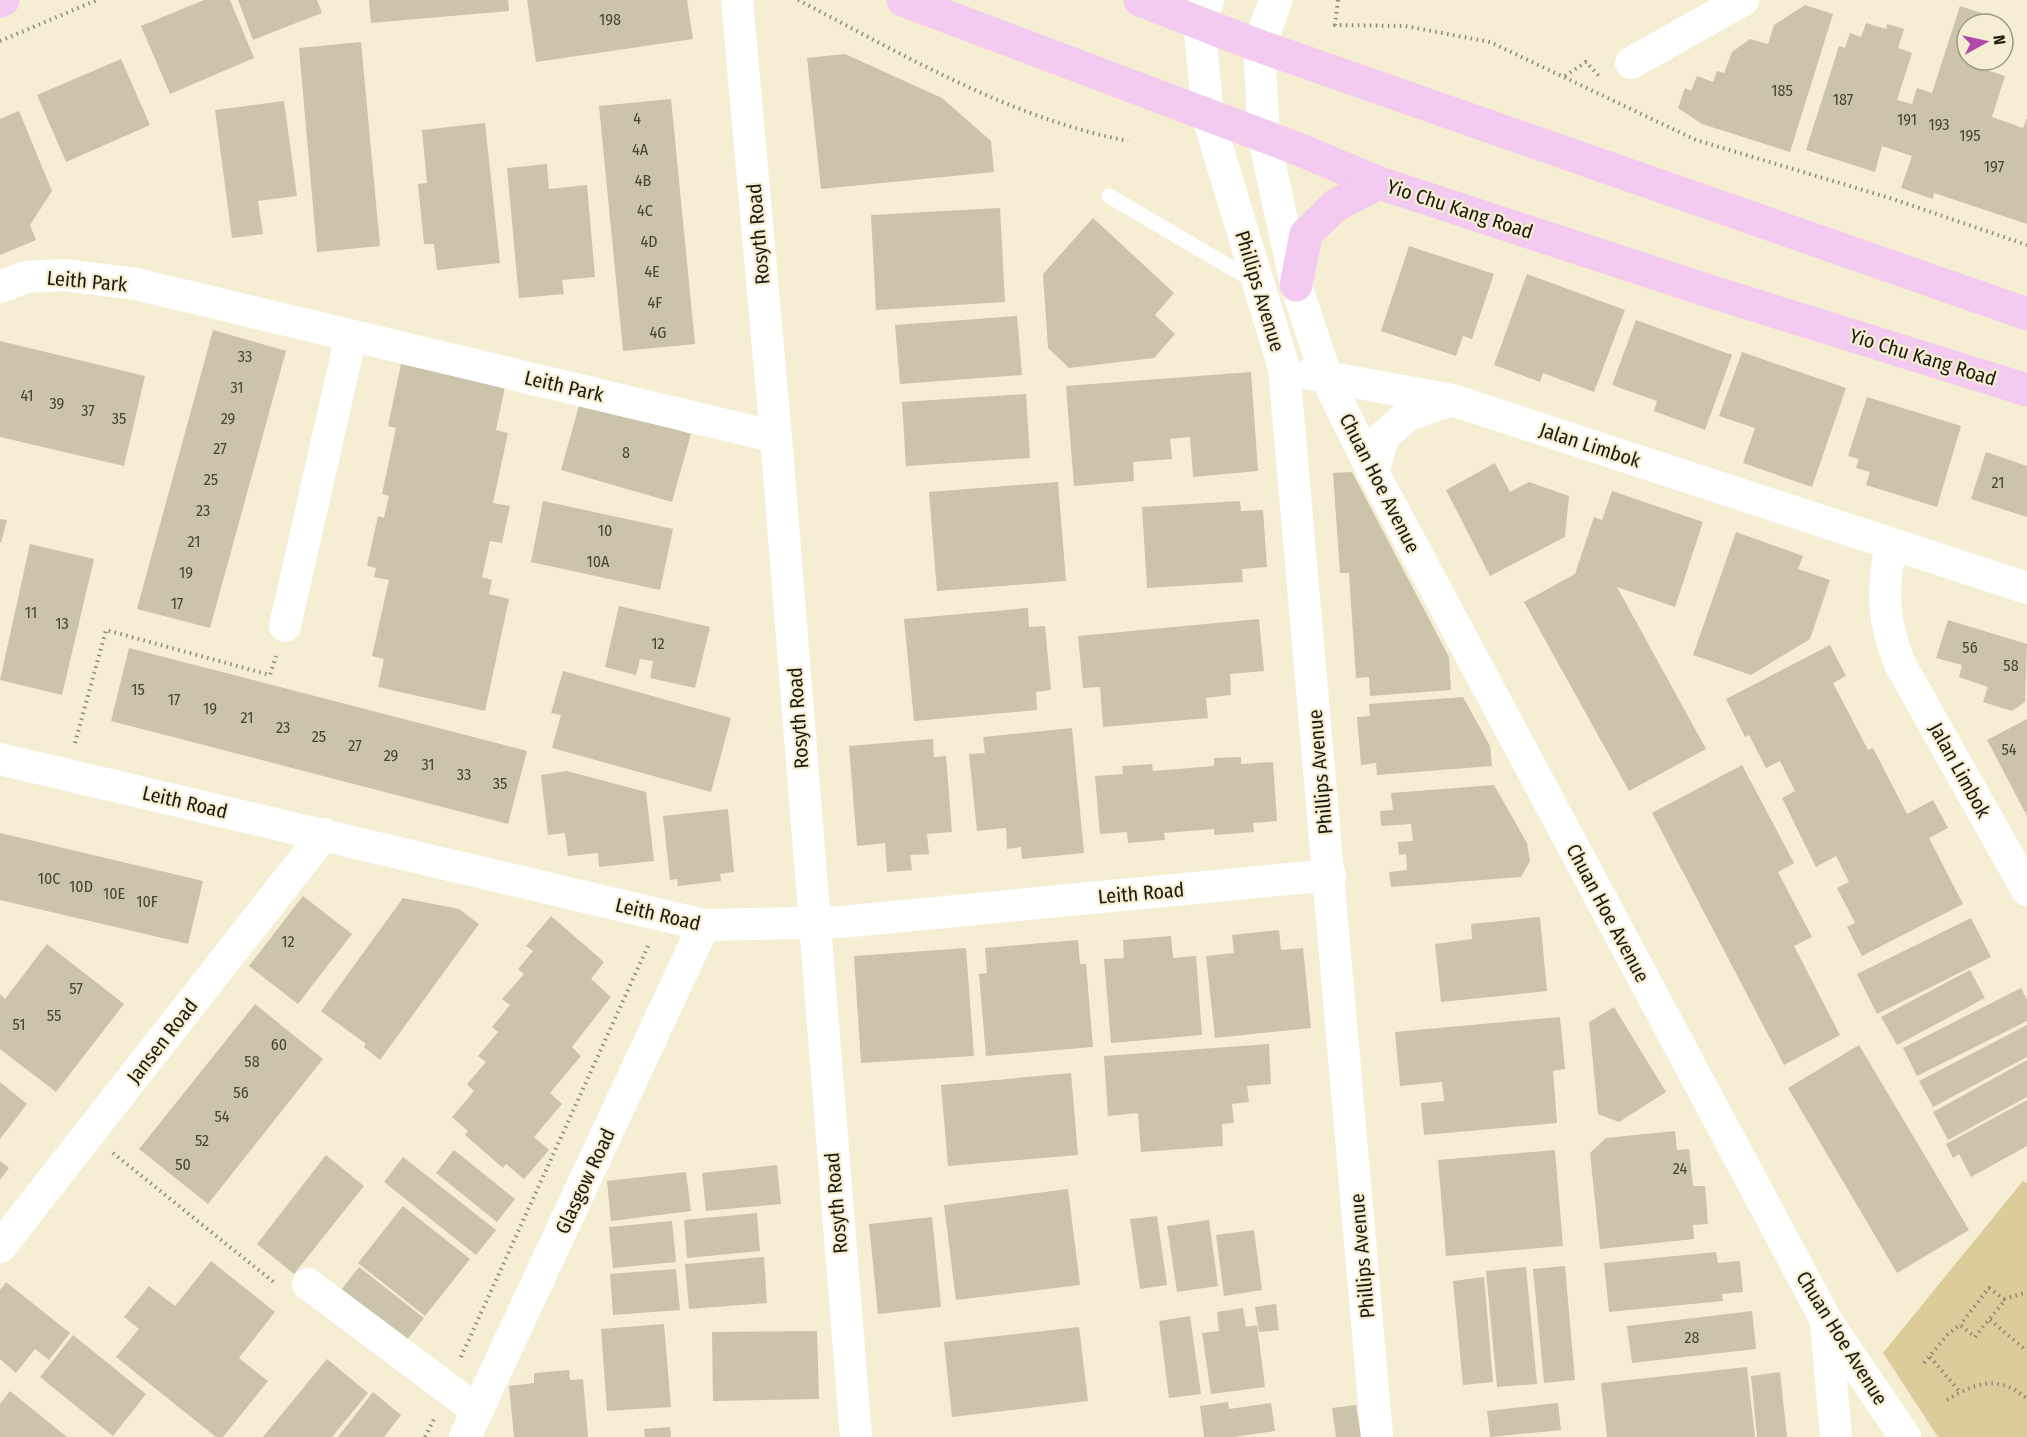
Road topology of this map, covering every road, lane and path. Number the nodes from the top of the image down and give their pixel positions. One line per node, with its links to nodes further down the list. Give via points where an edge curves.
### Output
1 (97, 0): 10 (path)
2 (737, 0): 28 (street, Rosyth Road)
3 (798, 0): 15 (path, via 1006,105 1089,133)
4 (903, 0): 13 (main road, Yio Chu Kang Road)
5 (1140, 0): 9 (main road)
6 (1276, 0): 11 (street)
7 (1338, 0): 18 (path, via 1335,25 1405,26 1490,42 1696,140 1893,199)
8 (1743, 0): 12 (street)
9 (1203, 10): 11 (main road); 13 (street, Phillips Avenue)
10 (0, 40)
11 (1258, 46): 14 (street, Phillips Avenue); 22 (main road)
12 (1631, 63)
13 (1208, 117): 14 (main road, Yio Chu Kang Road); 19 (street, Phillips Avenue)
14 (1264, 138): 16 (main road, Yio Chu Kang Road); 20 (street, Phillips Avenue)
15 (1128, 141)
16 (1379, 183): 20 (main road, via 1336,205 1306,234); 26 (main road, Yio Chu Kang Road)
17 (1109, 196): 19 (lane)
18 (2027, 245)
19 (1259, 284): 24 (street, Phillips Avenue)
20 (1296, 285): 25 (street, Phillips Avenue)
21 (0, 287): 23 (street, Leith Park, via 26,277 64,275 136,284)
22 (2027, 314)
23 (351, 336): 28 (street, Leith Park); 32 (street)
24 (1284, 368): 25 (street, Jalan Limbok); 36 (street, Phillips Avenue)
25 (1327, 379): 27 (street, Jalan Limbok); 29 (street, Chuan Hoe Avenue)
26 (2027, 390)
27 (1452, 400): 29 (street, via 1407,416 1383,437); 30 (street, Jalan Limbok)
28 (776, 437): 38 (street, Rosyth Road)
29 (1373, 472): 46 (street, Chuan Hoe Avenue)
30 (1891, 544): 31 (street, Jalan Limbok); 37 (street, Jalan Limbok, via 1884,582 1891,642)
31 (2027, 588)
32 (285, 626): 33 (path, via 270,675 106,630)
33 (74, 748)
34 (0, 759): 35 (street, Leith Road)
35 (324, 834): 39 (street, Leith Road); 42 (street, Jansen Road)
36 (1330, 875): 38 (street, Leith Road); 59 (street, Phillips Avenue)
37 (2027, 890)
38 (814, 923): 39 (street, Leith Road); 58 (street, Rosyth Road)
39 (704, 926): 56 (street, Glasgow Road)
40 (652, 937): 52 (path)
41 (104, 1145): 43 (path)
42 (0, 1247)
43 (293, 1285): 52 (street)
44 (2027, 1292): 45 (path)
45 (2004, 1299): 47 (path); 48 (path, via 1989,1288)
46 (1826, 1320): 60 (street); 61 (street, Chuan Hoe Avenue)
47 (1990, 1320): 48 (path, via 1975,1337); 49 (path)
48 (1960, 1325): 50 (path)
49 (2027, 1351)
50 (1930, 1357): 51 (path); 53 (path)
51 (1924, 1363)
52 (447, 1388): 56 (street); 57 (path)
53 (1960, 1392): 54 (path, via 1996,1382); 55 (path)
54 (2027, 1398)
55 (1947, 1400)
56 (472, 1424)
57 (425, 1437)
58 (856, 1437)
59 (1377, 1437)
60 (1836, 1437)
61 (1905, 1437)

